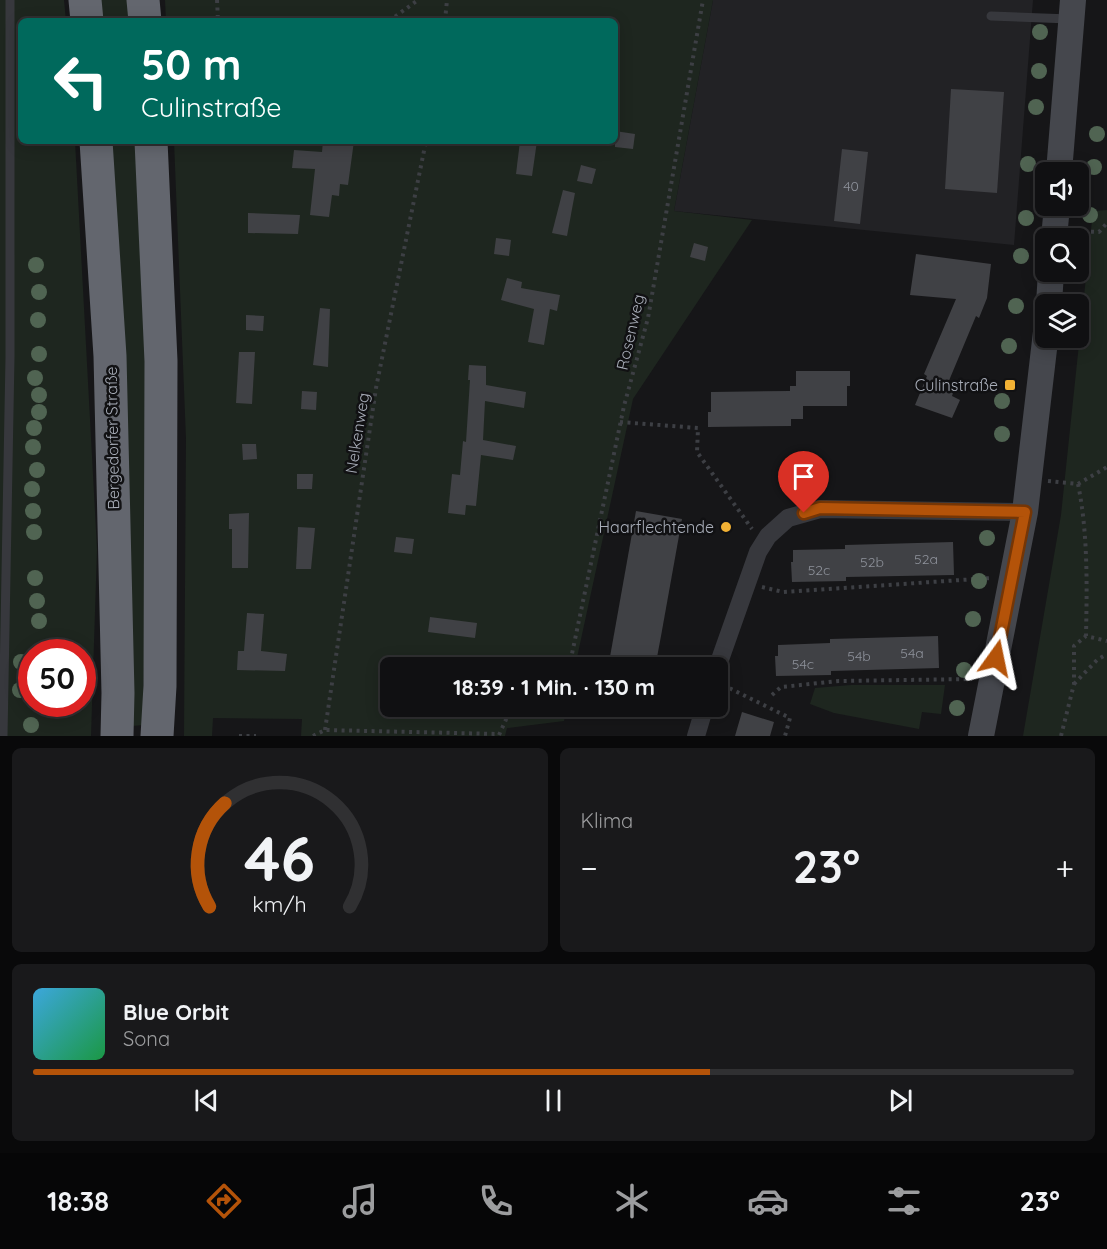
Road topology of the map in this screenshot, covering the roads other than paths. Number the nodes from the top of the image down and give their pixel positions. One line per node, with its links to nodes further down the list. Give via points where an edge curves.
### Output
1 (10, 0): 15 (lane, via 10,357)
2 (86, 0): 6 (highway)
3 (143, 0): 7 (highway)
4 (1073, 10): 5 (lane); 10 (main road)
5 (991, 16)
6 (87, 18)
7 (145, 18)
8 (96, 144): 16 (highway, Bergedorfer Straße, via 110,356)
9 (151, 144): 17 (highway, via 161,362)
10 (1060, 162)
11 (1044, 348): 12 (main road)
12 (1025, 512): 13 (street, via 820,508 788,518 768,536 758,552); 19 (main road)
13 (721, 657)
14 (702, 717): 18 (street)
15 (3, 736)
16 (117, 736)
17 (157, 736)
18 (696, 736)
19 (981, 736)

